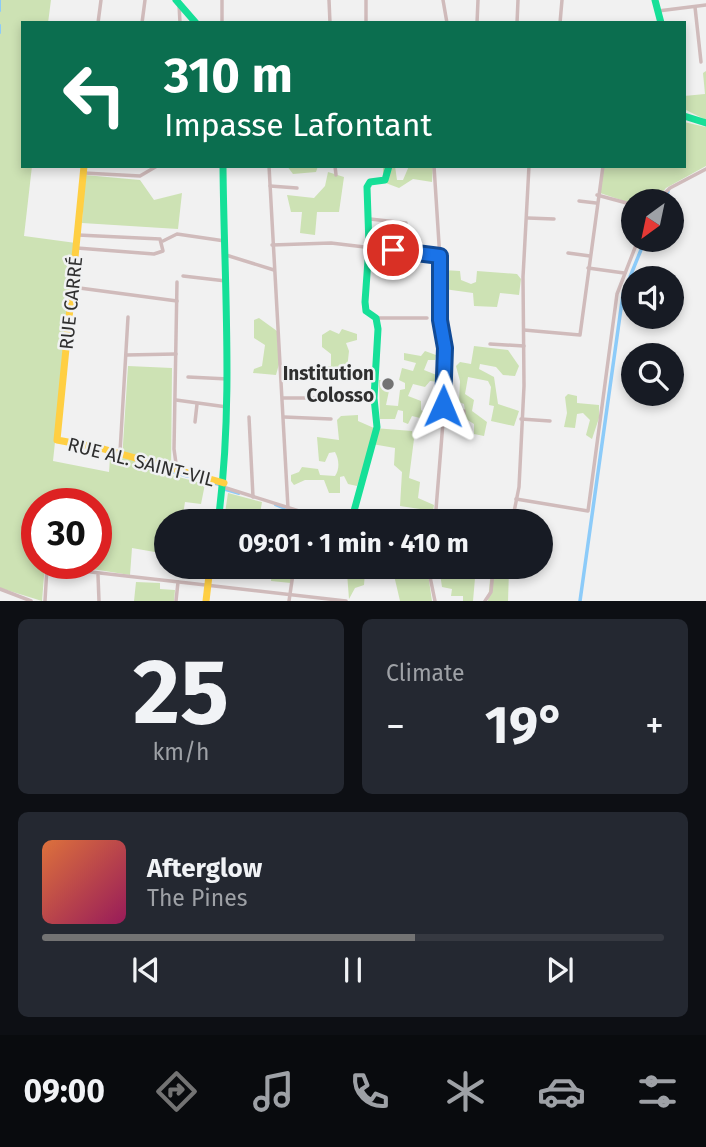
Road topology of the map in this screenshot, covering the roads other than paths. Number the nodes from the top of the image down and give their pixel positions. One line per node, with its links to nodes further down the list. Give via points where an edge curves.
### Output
1 (101, 0): 15 (street)
2 (145, 0): 16 (street)
3 (222, 0): 19 (street)
4 (329, 0): 20 (street)
5 (366, 0): 21 (street)
6 (443, 0): 22 (street)
7 (478, 0): 23 (street)
8 (518, 0): 24 (street)
9 (562, 0): 25 (street)
10 (655, 0): 14 (street)
11 (178, 2): 17 (street); 18 (street)
12 (706, 5): 13 (street)
13 (695, 7): 14 (street); 28 (street)
14 (658, 11): 26 (street)
15 (98, 21)
16 (142, 21)
17 (180, 21)
18 (195, 21)
19 (222, 21)
20 (330, 21)
21 (366, 21)
22 (447, 21)
23 (477, 21)
24 (517, 21)
25 (560, 21)
26 (660, 21)
27 (706, 32): 28 (street)
28 (697, 33): 29 (street)
29 (701, 62)
30 (686, 117): 31 (street)
31 (706, 123)
32 (154, 168): 40 (street, via 140,176)
33 (223, 168): 56 (street)
34 (269, 168): 43 (street)
35 (335, 168): 42 (street)
36 (389, 168): 51 (street, via 386,180 370,182 367,187)
37 (434, 168): 62 (street)
38 (529, 168): 50 (street)
39 (603, 168): 46 (street)
40 (84, 169): 54 (street, RUE CARRÉ)
41 (706, 169): 45 (street)
42 (336, 175)
43 (270, 186): 44 (street); 57 (street)
44 (298, 188)
45 (669, 189)
46 (597, 195): 48 (street); 49 (street)
47 (579, 201): 49 (street)
48 (621, 201)
49 (596, 203): 63 (street)
50 (528, 218): 52 (street); 76 (street)
51 (370, 219): 53 (street); 58 (street)
52 (554, 219)
53 (406, 223)
54 (78, 235): 55 (street); 59 (street, RUE CARRÉ)
55 (163, 241): 56 (street, via 177,234); 59 (street, via 161,254)
56 (225, 242): 61 (street)
57 (271, 245): 58 (street); 65 (street)
58 (369, 246): 62 (street); 74 (street, via 365,302 366,312)
59 (77, 248): 71 (street, RUE CARRÉ)
60 (568, 253): 63 (street)
61 (226, 255): 65 (street); 68 (street)
62 (440, 256): 95 (street)
63 (590, 256): 64 (street)
64 (588, 268): 66 (street); 76 (street, via 579,336)
65 (275, 271): 83 (street)
66 (621, 272)
67 (183, 276): 68 (street)
68 (226, 281): 82 (street)
69 (621, 281): 101 (street, via 590,504 585,512)
70 (177, 282): 72 (street)
71 (72, 287): 72 (street); 96 (street, RUE CARRÉ)
72 (177, 301): 79 (street)
73 (128, 317): 80 (street)
74 (376, 318): 75 (street); 84 (street)
75 (427, 318)
76 (524, 330): 78 (street)
77 (490, 344): 78 (street)
78 (524, 346): 92 (street)
79 (176, 354): 80 (street); 85 (street)
80 (126, 355): 97 (street)
81 (187, 377): 82 (street)
82 (230, 379): 87 (street)
83 (284, 398): 84 (street); 90 (street)
84 (374, 398): 104 (street, via 377,427)
85 (175, 400): 86 (street); 98 (street)
86 (197, 404): 87 (street); 94 (street)
87 (229, 408): 99 (street)
88 (464, 411): 95 (street, via 463,424)
89 (250, 417): 100 (street)
90 (284, 417): 91 (street); 102 (street)
91 (331, 419)
92 (521, 419): 93 (street); 101 (street)
93 (550, 421)
94 (195, 422)
95 (443, 422): 105 (street)
96 (57, 440): 97 (street, RUE AL. SAINT-VIL)
97 (120, 452): 98 (street, RUE AL. SAINT-VIL)
98 (177, 473): 99 (street, RUE AL. SAINT-VIL)
99 (224, 485): 100 (street); 103 (street)
100 (253, 497): 102 (street)
101 (516, 499): 106 (street)
102 (288, 508)
103 (220, 509)
104 (355, 509)
105 (436, 509)
106 (514, 509)
107 (112, 576): 114 (street)
108 (46, 579): 119 (street)
109 (97, 579): 120 (street)
110 (209, 579): 115 (street)
111 (293, 579): 117 (street)
112 (430, 579): 125 (street)
113 (493, 579): 126 (street)
114 (178, 583): 115 (street); 121 (street)
115 (208, 586): 117 (street); 122 (street)
116 (0, 589): 118 (street)
117 (292, 594): 123 (street); 124 (street)
118 (31, 601)
119 (45, 601)
120 (99, 601)
121 (176, 601)
122 (206, 601)
123 (289, 601)
124 (346, 601)
125 (435, 601)
126 (485, 601)

